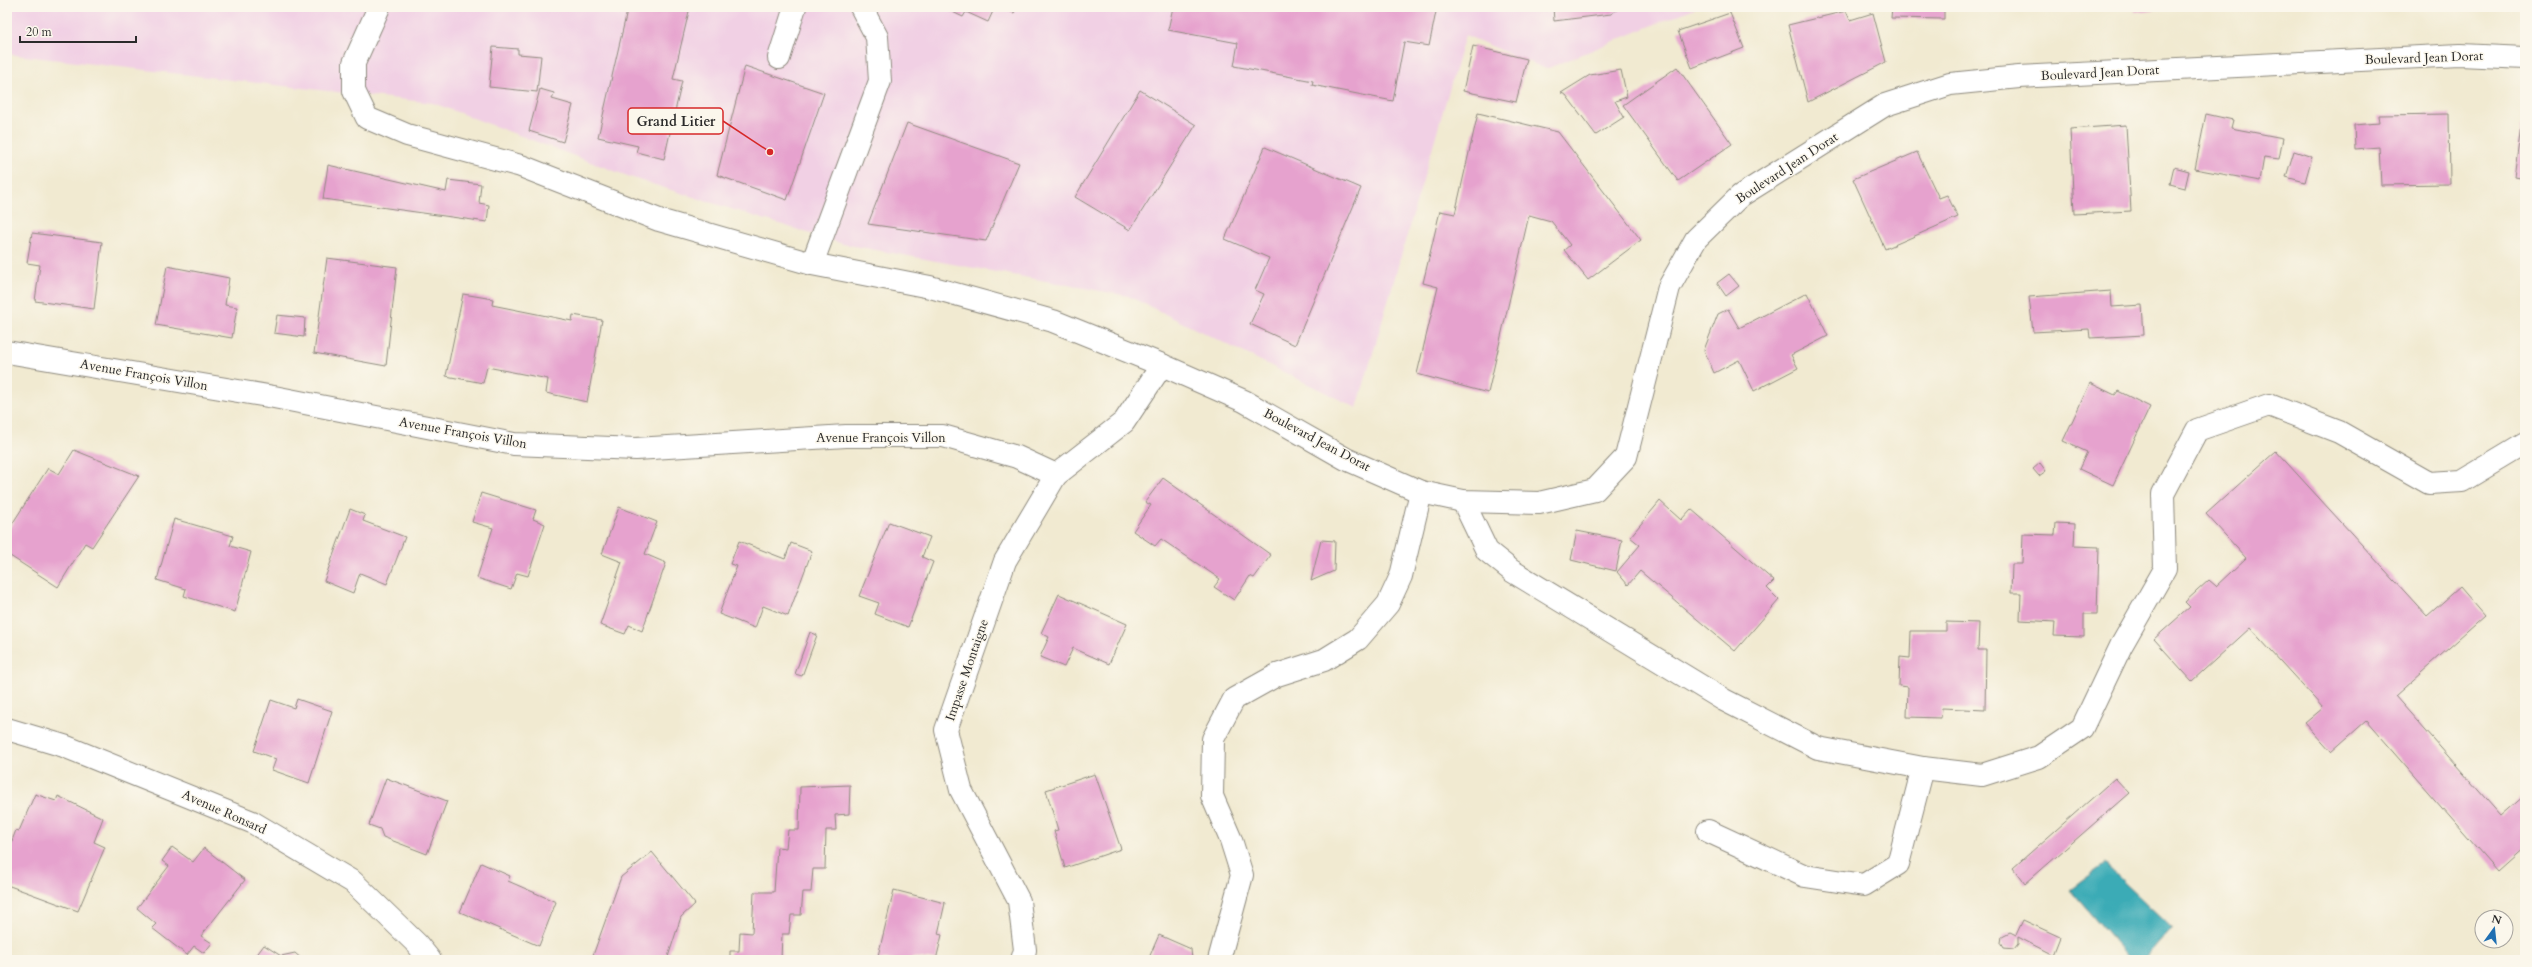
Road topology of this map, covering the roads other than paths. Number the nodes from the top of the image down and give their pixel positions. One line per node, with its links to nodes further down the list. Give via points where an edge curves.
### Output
1 (379, 7): 6 (street, via 354,63 354,91 367,118 407,135 521,166 658,220)
2 (795, 7): 4 (street)
3 (861, 7): 6 (street, via 877,37 880,81)
4 (779, 58)
5 (2525, 58): 12 (street, Boulevard Jean Dorat, via 2460,55 2019,77 1950,84 1885,105 1740,196 1696,239 1669,287 1626,457 1595,490 1539,503)
6 (812, 264): 8 (street, via 930,287 1053,321)
7 (7, 352): 10 (street, Avenue François Villon, via 274,397 514,444 636,449 846,436 943,436 1017,458)
8 (1162, 365): 10 (street, via 1124,422); 11 (street, Boulevard Jean Dorat, via 1244,401 1346,459)
9 (2525, 443): 14 (street, via 2462,481 2429,483 2339,432 2270,405 2197,430 2163,494 2165,569 2121,646 2082,728 2039,757 1982,775)
10 (1056, 475): 17 (street, Impasse Montaigne, via 1004,561 946,730 961,790 1019,901 1025,950)
11 (1421, 492): 12 (street, Boulevard Jean Dorat); 18 (street, via 1401,576 1388,604 1358,640 1324,660 1277,675 1234,699 1213,740 1212,796 1231,840 1242,875)
12 (1463, 501): 14 (street, via 1488,551 1512,571 1724,700 1818,748)
13 (7, 729): 16 (street, Avenue Ronsard, via 64,746 252,822 353,882)
14 (1923, 768): 15 (street, via 1898,864 1864,884 1805,876)
15 (1708, 831)
16 (430, 960)
17 (1022, 960)
18 (1219, 960)

